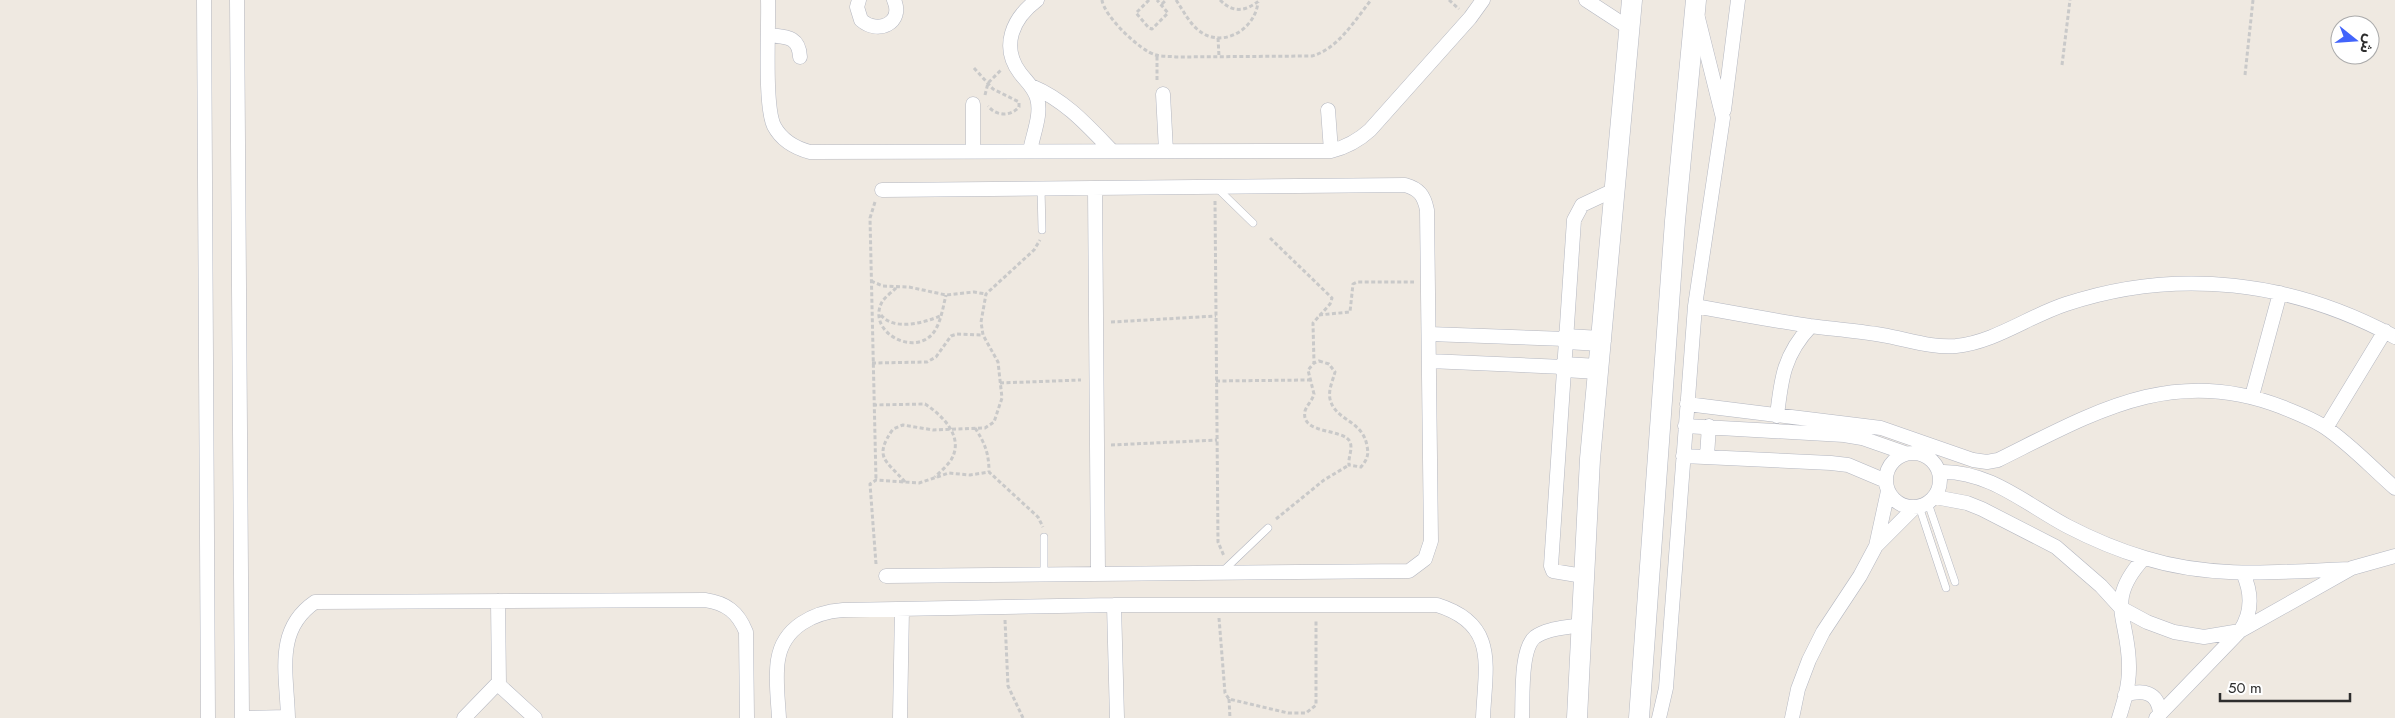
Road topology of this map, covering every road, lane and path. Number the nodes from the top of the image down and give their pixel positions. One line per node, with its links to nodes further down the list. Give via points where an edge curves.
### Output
1 (204, 0): 130 (street)
2 (237, 0): 131 (street)
3 (768, 0): 24 (street)
4 (859, 0): 19 (street, via 858,14 872,27 885,26 890,22)
5 (1037, 0): 32 (street, via 1017,19 1009,49 1019,72)
6 (1102, 0): 26 (path, via 1115,22 1141,49 1151,54)
7 (1149, 0): 22 (path, via 1136,13 1150,29 1168,13)
8 (1157, 0): 22 (path)
9 (1166, 0): 22 (path)
10 (1176, 0): 25 (path, via 1198,30)
11 (1220, 0): 20 (path, via 1237,10 1250,8)
12 (1372, 0): 26 (path, via 1332,47 1321,54)
13 (1483, 0): 41 (street, via 1370,130 1359,140)
14 (1586, 0): 23 (street)
15 (1632, 0): 23 (street)
16 (1738, 0): 36 (street)
17 (2070, 0): 28 (path)
18 (2253, 0): 30 (path)
19 (897, 1)
20 (1259, 1): 25 (path, via 1254,18 1247,27 1234,35)
21 (1696, 3): 36 (street); 143 (street, via 1675,221)
22 (1162, 4)
23 (1629, 28): 46 (street)
24 (769, 35): 27 (street, via 794,40 800,48); 37 (street, via 770,114 789,143 810,152)
25 (1218, 38): 26 (path)
26 (1219, 56)
27 (800, 57)
28 (2062, 65)
29 (974, 68): 31 (path)
30 (2245, 75)
31 (988, 83): 31 (path, via 1000,94 1019,102 1016,112 998,114 990,109 985,101)
32 (1032, 86): 38 (street, via 1039,107); 39 (street, via 1070,108)
33 (1163, 94): 40 (street)
34 (973, 104): 37 (street)
35 (1328, 110): 41 (street)
36 (1723, 118): 56 (street)
37 (973, 151): 38 (street)
38 (1030, 151): 39 (street)
39 (1112, 151): 40 (street)
40 (1166, 151): 41 (street)
41 (1331, 151)
42 (1214, 186): 44 (street); 47 (lane); 51 (street, via 1405,185 1415,188 1425,200 1427,210); 60 (path)
43 (1041, 188): 44 (street); 45 (street); 48 (lane)
44 (1095, 188): 61 (street)
45 (882, 190): 50 (path, via 873,204 870,218)
46 (1614, 190): 66 (street, via 1582,205 1574,220); 67 (street)
47 (1253, 224)
48 (1042, 234): 54 (path, via 1034,250)
49 (1270, 238): 59 (path, via 1332,298)
50 (871, 281): 52 (path); 69 (path)
51 (1427, 282): 59 (path, via 1357,282 1351,289 1350,312); 63 (street)
52 (896, 288): 55 (path, via 909,287); 57 (path, via 883,301)
53 (2280, 293): 62 (street, via 2204,282 2129,287 2061,306 1980,341 1957,346 1933,346 1884,335); 64 (street, via 2333,309); 77 (street)
54 (986, 294): 55 (path); 65 (path, via 981,322)
55 (946, 295): 58 (path)
56 (1695, 306): 62 (street); 78 (street)
57 (880, 314): 58 (path, via 884,320 898,325); 58 (path, via 886,331 897,339 912,343 932,334)
58 (940, 315)
59 (1318, 315): 70 (path, via 1313,323)
60 (1216, 316): 61 (path); 75 (path)
61 (1096, 323): 73 (street)
62 (1811, 326): 80 (street, via 1801,336 1785,364 1780,380)
63 (1429, 334): 66 (street); 68 (street)
64 (2390, 334): 84 (street)
65 (983, 335): 69 (path, via 951,336 936,357 927,362); 76 (path, via 998,362)
66 (1566, 339): 67 (street); 71 (street)
67 (1600, 341): 72 (street)
68 (1429, 361): 71 (street); 108 (street, via 1431,541 1425,560 1409,571)
69 (872, 362): 79 (path)
70 (1314, 363): 74 (path, via 1308,370); 91 (path, via 1324,361 1333,368 1330,399 1338,412 1356,424 1365,437 1366,461 1361,467)
71 (1564, 367): 72 (street); 113 (street, via 1551,566 1557,573)
72 (1598, 369): 113 (street)
73 (1097, 380): 76 (path); 87 (street)
74 (1310, 380): 75 (path); 91 (path, via 1314,394 1305,417 1311,426 1348,439 1351,445)
75 (1216, 381): 86 (path)
76 (1000, 383): 83 (path, via 1002,398 994,422 985,428)
77 (2252, 396): 80 (street, via 2184,391 2152,394 2117,404 1998,460 1987,462 1881,428); 84 (street)
78 (1687, 404): 80 (street); 81 (street)
79 (873, 405): 85 (path, via 925,404); 94 (path)
80 (1777, 416)
81 (1685, 426): 82 (street); 89 (street)
82 (1709, 426): 88 (street, via 1844,435); 90 (street)
83 (975, 428): 85 (path); 92 (path, via 984,441)
84 (2326, 428): 98 (street)
85 (951, 429): 95 (path, via 956,442 952,460); 96 (path, via 924,430 903,425 893,429 882,447 883,456 887,465)
86 (1217, 440): 87 (path); 106 (path, via 1218,542 1220,550)
87 (1098, 445): 110 (street)
88 (1905, 453): 93 (street, via 1926,456); 97 (street, via 1889,467)
89 (1683, 456): 90 (street); 144 (street, via 1666,688)
90 (1707, 456): 97 (street, via 1848,465)
91 (1349, 465): 100 (path, via 1324,480)
92 (989, 472): 95 (path, via 949,474); 102 (path, via 1038,517)
93 (1940, 472): 99 (street, via 1940,485); 105 (street, via 1962,473 1991,482 2067,526)
94 (876, 480): 96 (path); 112 (path, via 870,484 875,556 876,564)
95 (932, 480): 96 (path)
96 (905, 482)
97 (1887, 486): 99 (street, via 1897,501); 103 (street)
98 (2395, 488)
99 (1924, 503): 103 (street); 114 (lane); 115 (lane); 121 (street, via 1959,501 2056,547)
100 (1275, 520)
101 (1268, 528): 106 (lane)
102 (1043, 533): 111 (lane)
103 (1876, 546): 145 (street, via 1808,660)
104 (2395, 556): 107 (street)
105 (2144, 558): 109 (street, via 2193,569); 121 (street, via 2127,580)
106 (1232, 563): 108 (lane)
107 (2352, 568): 109 (street); 124 (street)
108 (1221, 573): 110 (street)
109 (2243, 573): 124 (street, via 2250,602 2247,621)
110 (1098, 574): 111 (street)
111 (1044, 575): 112 (street)
112 (886, 576)
113 (1583, 576): 123 (street)
114 (1955, 582)
115 (1946, 588)
116 (498, 601): 125 (street); 129 (street, via 315,602 299,615 288,634); 134 (street, via 719,602 736,614 746,632)
117 (1114, 605): 118 (street); 120 (street); 138 (street)
118 (1219, 605): 119 (street); 127 (path, via 1223,687)
119 (1315, 605): 127 (path, via 1316,698 1312,710 1288,713); 140 (street, via 1437,605 1463,616 1473,626 1486,650)
120 (1004, 607): 122 (street); 137 (path, via 1008,686)
121 (2120, 608): 124 (street, via 2174,632 2204,637); 126 (street, via 2128,645)
122 (902, 609): 135 (street, via 828,611 801,622 786,639 778,659); 136 (street)
123 (1580, 625): 141 (street, via 1547,631 1534,638 1527,649); 142 (street)
124 (2240, 631): 128 (street)
125 (499, 685): 132 (street); 133 (street)
126 (2126, 695): 128 (street, via 2142,691 2150,694 2156,698); 146 (street)
127 (1230, 699): 139 (path)
128 (2158, 715)
129 (288, 717): 131 (street)
130 (208, 718)
131 (242, 718)
132 (464, 718)
133 (535, 718)
134 (747, 718)
135 (778, 718)
136 (900, 718)
137 (1023, 718)
138 (1117, 718)
139 (1230, 718)
140 (1484, 718)
141 (1522, 718)
142 (1577, 718)
143 (1638, 718)
144 (1659, 718)
145 (1792, 718)
146 (2119, 718)

